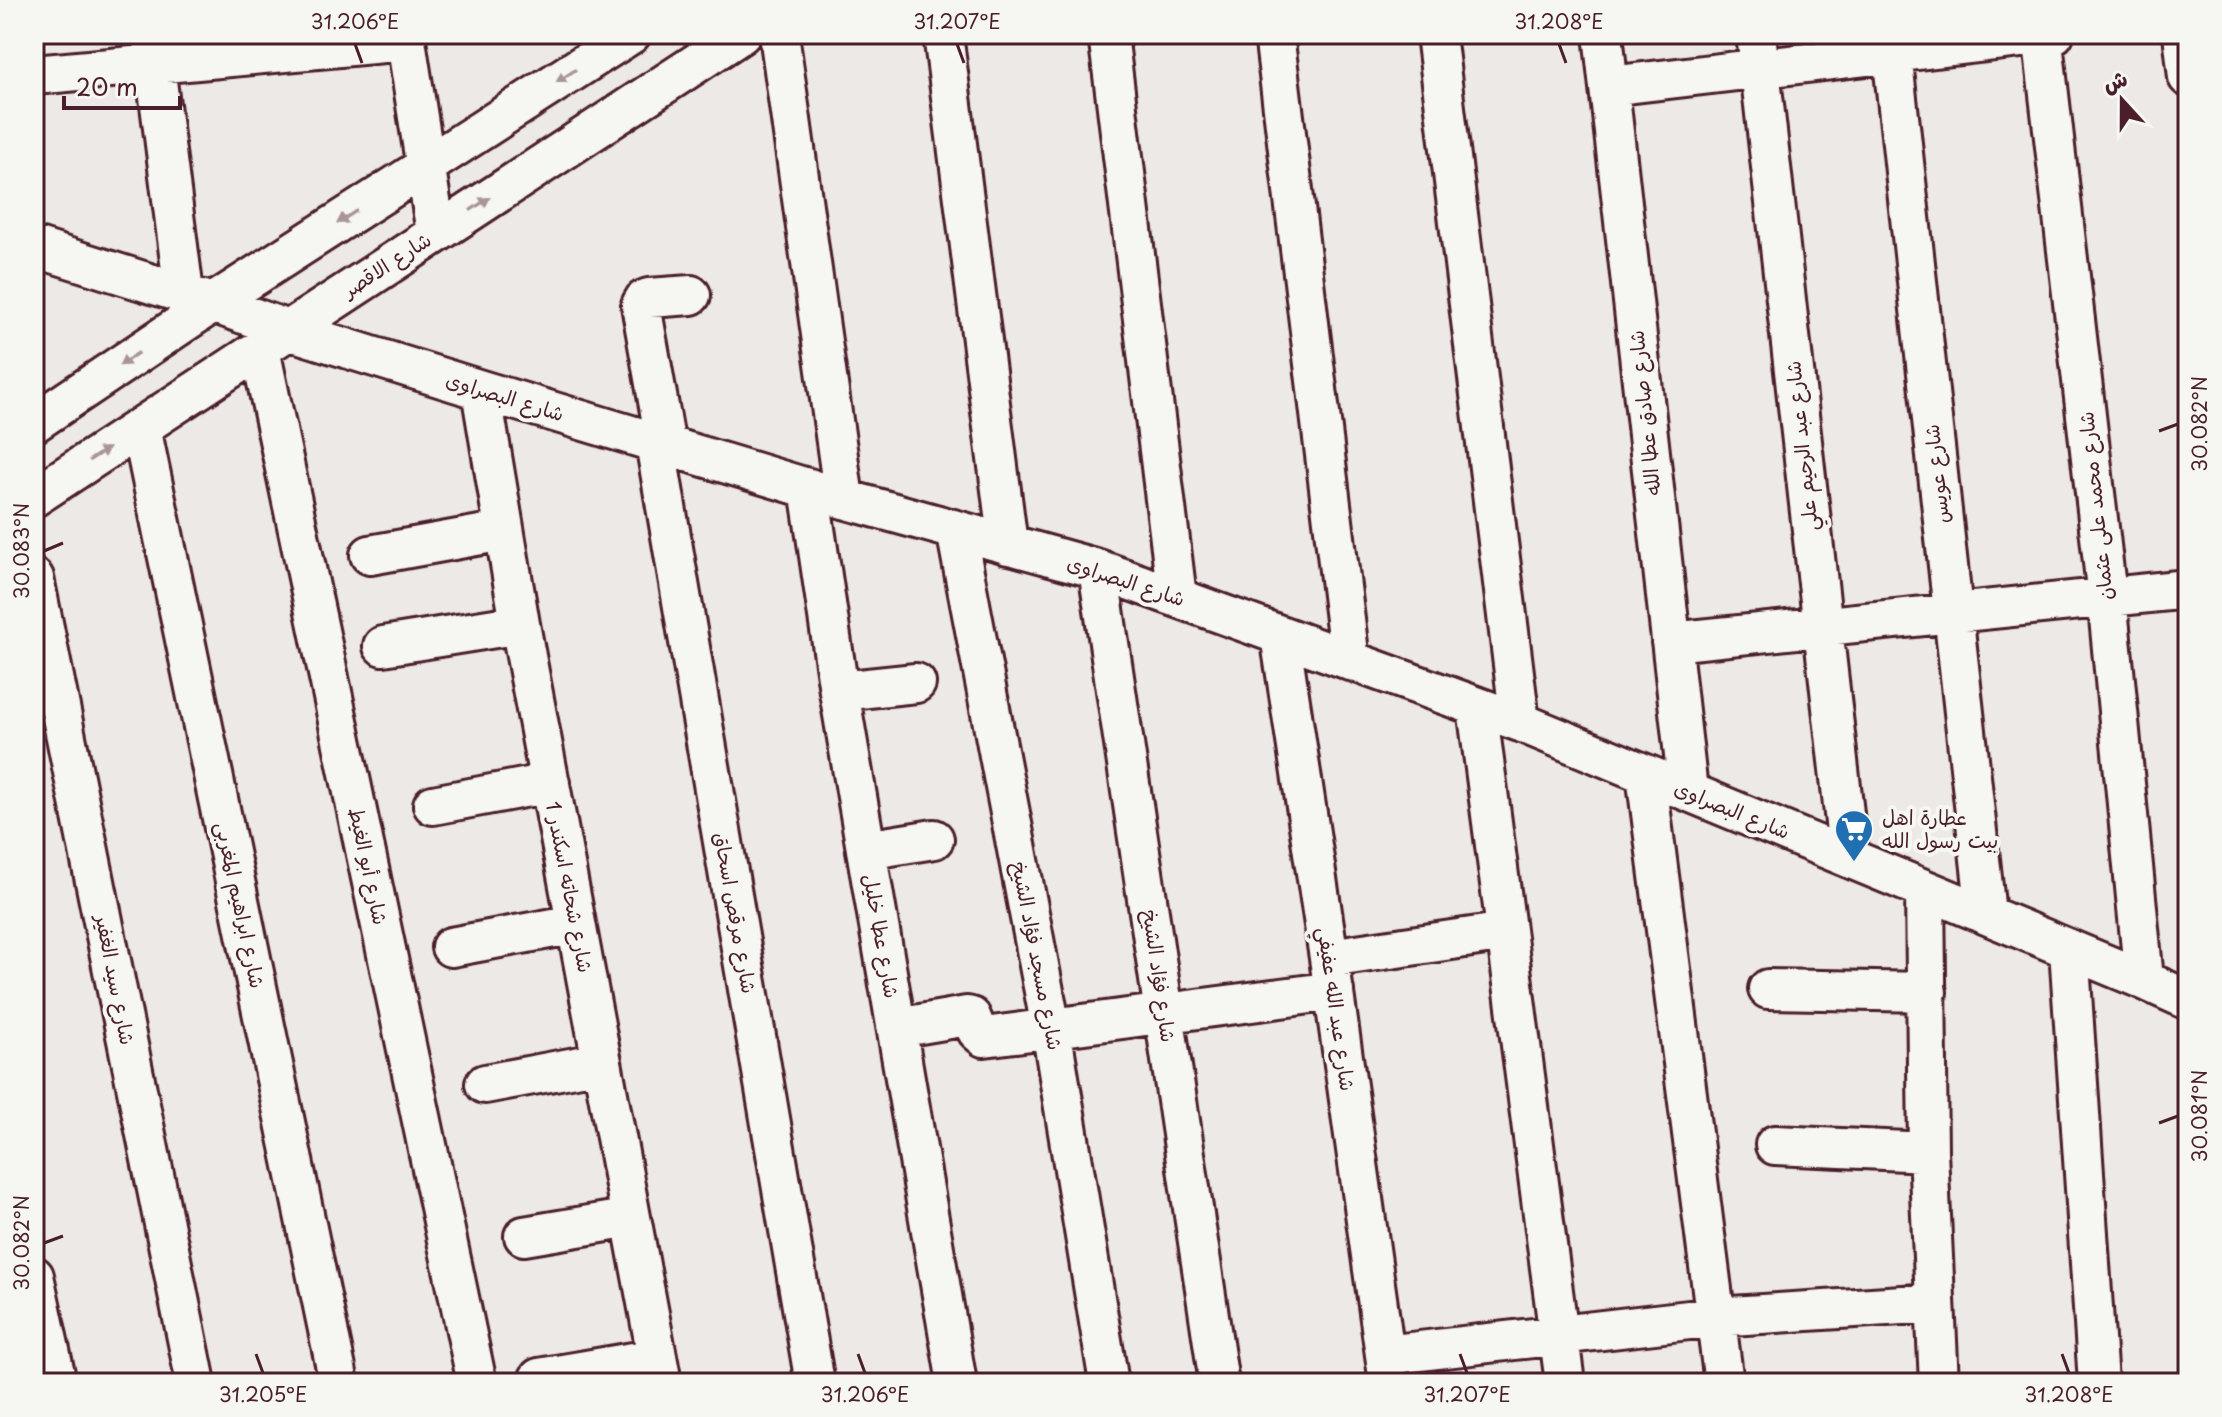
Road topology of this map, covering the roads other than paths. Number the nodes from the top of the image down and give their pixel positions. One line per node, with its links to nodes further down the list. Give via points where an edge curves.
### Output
1 (741, 34): 19 (street, شارع الاقصر, one-way to 1)
2 (779, 34): 28 (street, شارع عطا خليل)
3 (943, 34): 32 (street)
4 (1108, 34): 37 (street)
5 (1274, 34): 45 (street)
6 (1436, 34): 49 (street)
7 (1603, 34): 17 (street, شارع صادق عطا الله)
8 (2046, 34): 12 (street); 38 (street, شارع محمد على عثمان)
9 (2183, 34): 16 (street)
10 (405, 37): 13 (street); 18 (street)
11 (623, 37): 18 (street, one-way to 18)
12 (1891, 44): 14 (street); 39 (street, شارع عويس)
13 (152, 49): 15 (street); 22 (street)
14 (1758, 51): 17 (street); 41 (street, شارع عبد الرحيم علي)
15 (34, 75)
16 (2188, 77)
17 (1609, 86): 43 (street, شارع صادق عطا الله)
18 (424, 167): 19 (street); 22 (street, one-way to 22)
19 (436, 233): 23 (street, شارع الاقصر)
20 (34, 247): 22 (street, شارع البصراوى)
21 (691, 295): 27 (street, شارع مرقص اسحاق, via 649,298 641,305)
22 (198, 298): 23 (street, شارع البصراوى); 25 (street, one-way to 25)
23 (274, 339): 24 (street, شارع البصراوى); 26 (street, شارع الاقصر); 87 (street, شارع أبو الغيط)
24 (481, 390): 27 (street, شارع البصراوى); 31 (street, شارع شحاته اسكندر 1)
25 (34, 423)
26 (141, 427): 29 (street, شارع الاقصر, one-way to 26); 86 (street, شارع ابراهيم المغربى)
27 (660, 444): 28 (street, شارع البصراوى); 88 (street, شارع مرقص اسحاق)
28 (826, 494): 30 (street, شارع البصراوى); 47 (street, شارع عطا خليل)
29 (34, 497)
30 (956, 530): 32 (street, شارع البصراوى); 70 (street, شارع مسجد فؤاد الشيخ)
31 (503, 531): 33 (street); 40 (street, شارع شحاته اسكندر 1)
32 (1008, 545): 34 (street, شارع البصراوى)
33 (370, 555)
34 (1098, 569): 37 (street, شارع البصراوى); 68 (street, شارع فؤاد الشيخ)
35 (34, 578): 85 (street, شارع سيد الغفير)
36 (2188, 589): 38 (street)
37 (1177, 597): 42 (street, شارع البصراوى)
38 (2107, 597): 39 (street); 64 (street, شارع محمد على عثمان)
39 (1952, 613): 41 (street); 58 (street, شارع عويس)
40 (520, 624): 44 (street); 51 (street, شارع شحاته اسكندر 1)
41 (1822, 626): 43 (street); 56 (street, شارع عبد الرحيم علي)
42 (1280, 635): 45 (street, شارع البصراوى); 63 (street, شارع عبد الله عفيفي)
43 (1671, 642): 52 (street, شارع صادق عطا الله)
44 (383, 646)
45 (1350, 661): 48 (street, شارع البصراوى)
46 (916, 683): 47 (street)
47 (839, 691): 55 (street, شارع عطا خليل)
48 (1477, 707): 49 (street, شارع البصراوى); 60 (street)
49 (1520, 722): 50 (street, شارع البصراوى)
50 (1646, 774): 52 (street, شارع البصراوى); 79 (street)
51 (550, 783): 53 (street); 59 (street, شارع شحاته اسكندر 1)
52 (1688, 791): 56 (street, شارع البصراوى)
53 (433, 805)
54 (934, 839): 55 (street)
55 (866, 850): 69 (street, شارع عطا خليل)
56 (1849, 858): 57 (street, شارع البصراوى)
57 (1925, 890): 58 (street, شارع البصراوى); 66 (street)
58 (1986, 914): 62 (street, شارع البصراوى)
59 (576, 924): 61 (street); 71 (street, شارع شحاته اسكندر 1)
60 (1506, 932): 63 (street); 80 (street)
61 (451, 947)
62 (2069, 949): 64 (street, شارع البصراوى); 95 (street)
63 (1332, 974): 68 (street); 81 (street, شارع عبد الله عفيفي)
64 (2144, 980): 67 (street, شارع البصراوى)
65 (1768, 989): 66 (street)
66 (1927, 992): 74 (street)
67 (2188, 1000)
68 (1164, 1013): 70 (street); 91 (street, شارع فؤاد الشيخ)
69 (897, 1028): 70 (street, via 967,1016 984,1037); 89 (street, شارع عطا خليل)
70 (1051, 1028): 90 (street, شارع مسجد فؤاد الشيخ)
71 (602, 1062): 72 (street); 75 (street, شارع شحاته اسكندر 1)
72 (485, 1084)
73 (1775, 1145): 74 (street)
74 (1928, 1152): 78 (street)
75 (631, 1218): 76 (street); 82 (street, شارع شحاته اسكندر 1)
76 (524, 1236)
77 (34, 1276): 84 (street)
78 (1934, 1303): 79 (street); 94 (street)
79 (1715, 1317): 80 (street); 93 (street)
80 (1559, 1335): 81 (street); 92 (street)
81 (1387, 1369)
82 (660, 1370): 83 (street)
83 (539, 1378)
84 (57, 1383)
85 (196, 1383)
86 (339, 1383)
87 (477, 1383)
88 (815, 1383)
89 (957, 1383)
90 (1109, 1383)
91 (1219, 1383)
92 (1565, 1383)
93 (1724, 1383)
94 (1939, 1383)
95 (2098, 1383)

